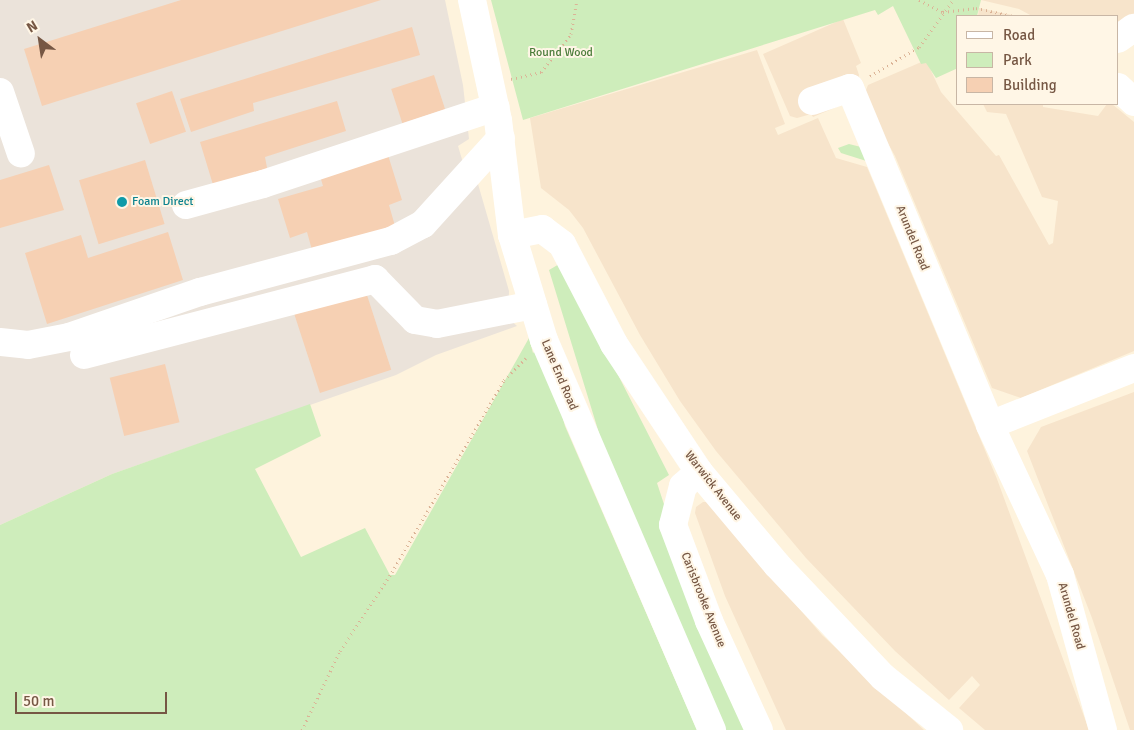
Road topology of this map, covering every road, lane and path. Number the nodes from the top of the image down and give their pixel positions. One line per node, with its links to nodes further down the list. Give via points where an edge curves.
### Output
1 (472, 0): 13 (street, Lane End Road)
2 (577, 0): 7 (path, via 571,34 541,72)
3 (919, 0): 5 (path)
4 (953, 0): 5 (path)
5 (943, 12): 6 (path, via 976,8); 9 (path, via 919,47)
6 (1009, 15)
7 (517, 78)
8 (1119, 87): 12 (street)
9 (850, 88): 11 (street); 23 (street, Arundel Road)
10 (0, 92): 15 (street)
11 (812, 101)
12 (1134, 102)
13 (496, 107): 14 (street, Lane End Road); 16 (street, via 282,178)
14 (501, 138): 17 (street, Lane End Road); 20 (street, via 423,224 391,241 200,292 68,337 28,345)
15 (21, 154)
16 (186, 205)
17 (512, 235): 18 (street, Lane End Road); 24 (street, Warwick Avenue, via 542,229 562,244 614,344)
18 (533, 305): 19 (street, Lane End Road); 21 (street, via 437,324 415,320 375,279)
19 (544, 340): 25 (path, via 504,380 392,572 340,652); 26 (street, Lane End Road)
20 (0, 342)
21 (84, 355)
22 (1134, 368): 23 (street)
23 (990, 425): 29 (street, Arundel Road, via 1060,575)
24 (699, 472): 27 (street, Carisbrooke Avenue, via 683,486 673,525 710,621); 28 (street, Warwick Avenue, via 777,564 883,677)
25 (302, 730)
26 (712, 730)
27 (759, 730)
28 (949, 730)
29 (1103, 730)

